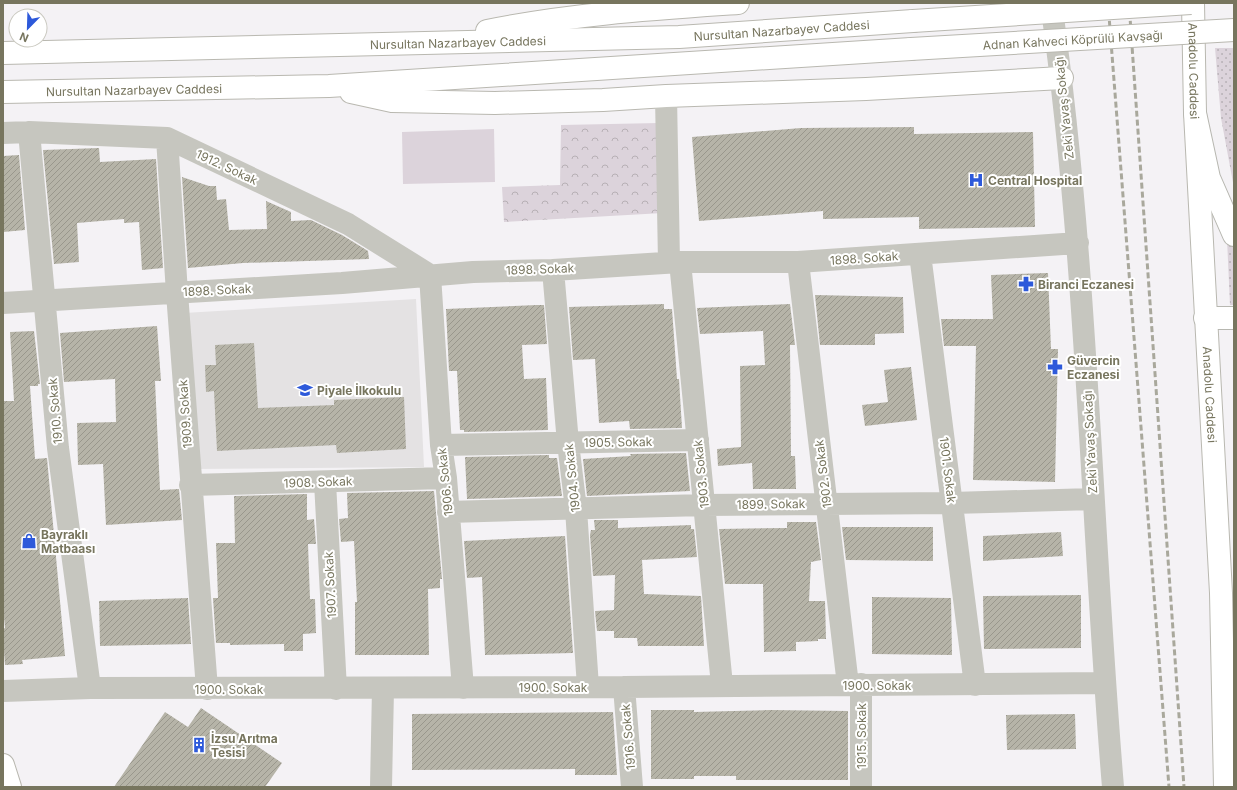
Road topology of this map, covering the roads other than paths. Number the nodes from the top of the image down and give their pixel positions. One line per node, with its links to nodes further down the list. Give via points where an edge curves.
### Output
1 (738, 3): 5 (main road, via 591,14 538,21)
2 (1051, 3): 8 (street, Zeki Yavaş Sokağı)
3 (1192, 3): 5 (main road, Nursultan Nazarbayev Caddesi, bridge, via 679,37); 12 (main road, Anadolu Caddesi)
4 (1234, 30): 6 (main road, Adnan Kahveci Köprülü Kavşağı, bridge)
5 (431, 43): 7 (main road, Nursultan Nazarbayev Caddesi)
6 (911, 49): 9 (main road, Nursultan Nazarbayev Caddesi)
7 (3, 53)
8 (1062, 78): 11 (main road, via 866,89); 17 (street, Zeki Yavaş Sokağı)
9 (329, 86): 10 (main road, Nursultan Nazarbayev Caddesi); 11 (main road, via 392,101 502,102)
10 (3, 92)
11 (666, 96): 19 (street, 1903. Sokak)
12 (1195, 113): 16 (main road, via 1208,178); 26 (main road, Anadolu Caddesi)
13 (30, 132): 14 (street, 1912. Sokak); 15 (street, 1912. Sokak); 24 (street, 1910. Sokak)
14 (3, 133)
15 (167, 138): 22 (street, 1912. Sokak, via 348,224); 23 (street, 1909. Sokak)
16 (1234, 235)
17 (1078, 243): 18 (street, 1898. Sokak); 34 (street, Zeki Yavaş Sokağı)
18 (920, 254): 20 (street, 1898. Sokak); 36 (street, 1901. Sokak)
19 (675, 262): 20 (street, 1898. Sokak); 21 (street, 1898. Sokak); 28 (street, 1903. Sokak)
20 (798, 262): 35 (street, 1902. Sokak)
21 (553, 270): 22 (street, 1898. Sokak); 29 (street, 1904. Sokak)
22 (430, 275): 23 (street, 1898. Sokak); 30 (street, 1906. Sokak)
23 (177, 293): 24 (street, 1898. Sokak); 33 (street, 1909. Sokak)
24 (44, 299): 25 (street, 1898. Sokak); 47 (street, 1910. Sokak, via 58,448)
25 (3, 302)
26 (1205, 318): 27 (main road); 40 (main road, Anadolu Caddesi)
27 (1234, 318)
28 (698, 440): 29 (street, 1905. Sokak); 37 (street, 1903. Sokak)
29 (568, 443): 30 (street, 1905. Sokak); 38 (street, 1904. Sokak)
30 (441, 445): 31 (street, 1906. Sokak)
31 (446, 478): 32 (street, 1908. Sokak); 39 (street, 1906. Sokak)
32 (325, 482): 33 (street, 1908. Sokak); 50 (street, 1907. Sokak)
33 (190, 485): 49 (street, 1909. Sokak)
34 (1093, 499): 36 (street, 1899. Sokak); 41 (street, Zeki Yavaş Sokağı)
35 (827, 503): 36 (street, 1899. Sokak); 37 (street, 1899. Sokak); 43 (street, 1902. Sokak)
36 (952, 503): 44 (street, 1901. Sokak)
37 (704, 505): 38 (street, 1899. Sokak); 42 (street, 1903. Sokak)
38 (576, 509): 39 (street, 1899. Sokak); 45 (street, 1904. Sokak)
39 (448, 512): 48 (street, 1906. Sokak)
40 (1227, 593): 59 (main road, Anadolu Caddesi)
41 (1104, 683): 44 (street, 1900. Sokak); 58 (street, Zeki Yavaş Sokağı)
42 (722, 685): 43 (street, 1900. Sokak); 46 (street, 1900. Sokak)
43 (854, 685): 44 (street, 1900. Sokak); 57 (street, 1915. Sokak)
44 (975, 685)
45 (588, 687): 46 (street, 1900. Sokak); 48 (street, 1900. Sokak)
46 (624, 687): 56 (street, 1916. Sokak)
47 (90, 688): 49 (street, 1900. Sokak); 52 (street, 1900. Sokak)
48 (463, 688): 51 (street, 1900. Sokak)
49 (206, 689): 50 (street, 1900. Sokak)
50 (336, 689): 51 (street, 1900. Sokak)
51 (383, 689): 55 (street)
52 (3, 691)
53 (3, 765): 54 (main road)
54 (10, 787)
55 (381, 787)
56 (632, 787)
57 (861, 787)
58 (1112, 787)
59 (1225, 787)

